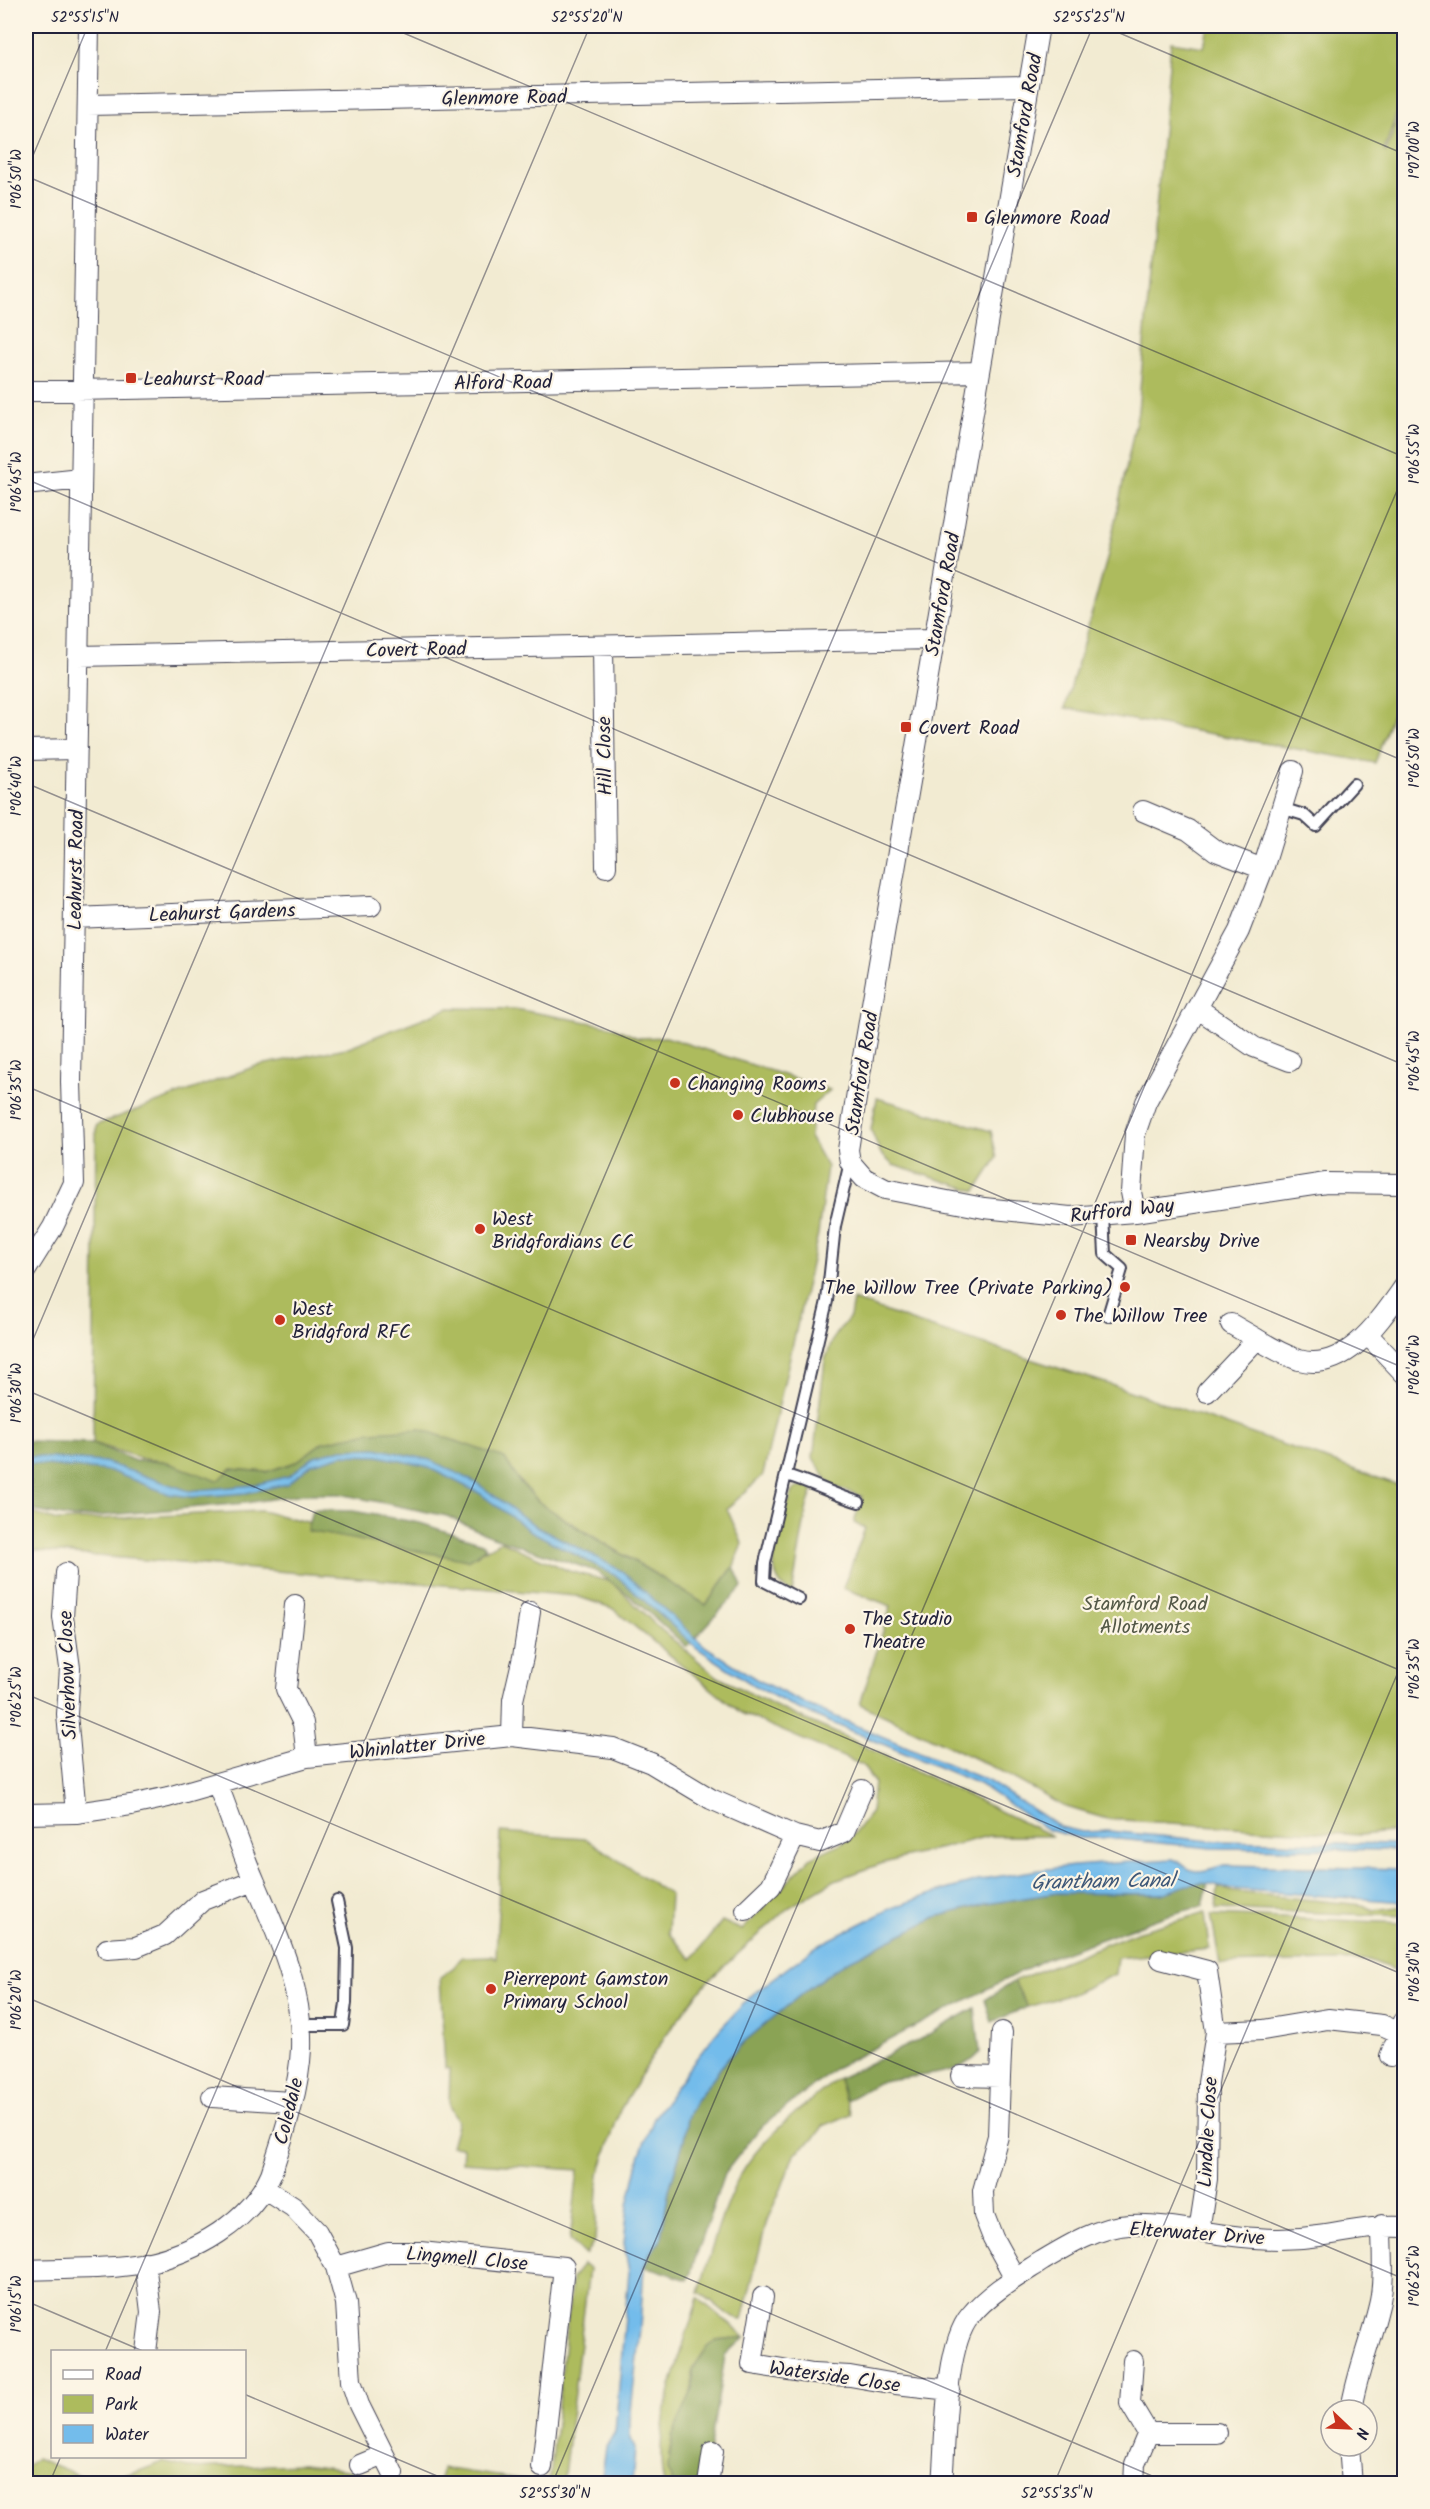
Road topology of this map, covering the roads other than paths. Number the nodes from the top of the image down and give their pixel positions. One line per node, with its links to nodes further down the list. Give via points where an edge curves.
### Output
1 (89, 26): 4 (street, Leahurst Road)
2 (1039, 26): 3 (street, Stamford Road)
3 (1029, 86): 4 (street, Glenmore Road); 5 (street, Stamford Road)
4 (88, 105): 6 (street, Leahurst Road)
5 (980, 372): 6 (street, Alford Road); 10 (street, Stamford Road)
6 (83, 390): 7 (street, Alford Road); 8 (street, Leahurst Road)
7 (26, 391)
8 (81, 479): 9 (street); 12 (street, Leahurst Road)
9 (34, 484)
10 (935, 639): 11 (street, Covert Road); 25 (street, Stamford Road, via 848,1150)
11 (603, 646): 12 (street, Covert Road); 19 (street, Hill Close)
12 (78, 657): 13 (street, Leahurst Road)
13 (77, 749): 14 (street); 22 (street, Leahurst Road)
14 (26, 750)
15 (1293, 771): 17 (street)
16 (1354, 784): 17 (lane, via 1316,826 1304,814)
17 (1281, 808): 20 (street)
18 (1143, 811): 20 (street, via 1188,830 1216,851)
19 (606, 867)
20 (1263, 869): 23 (street, via 1239,931)
21 (371, 906): 22 (street, Leahurst Gardens)
22 (74, 918): 29 (street, Leahurst Road, via 74,1183)
23 (1197, 1008): 24 (street, via 1254,1047); 27 (street, via 1146,1102 1135,1134 1131,1192)
24 (1290, 1061)
25 (850, 1162): 28 (street, Rufford Way, via 864,1178 885,1189 1033,1215); 37 (lane, via 835,1226 827,1301)
26 (1404, 1184): 27 (street, Rufford Way, via 1326,1183)
27 (1135, 1212): 28 (street, Rufford Way)
28 (1103, 1215): 31 (lane, via 1106,1254 1122,1269)
29 (26, 1270)
30 (1404, 1287): 33 (street)
31 (1108, 1316)
32 (1231, 1324): 34 (street)
33 (1367, 1334): 34 (street, via 1343,1354 1323,1361 1301,1360); 35 (street)
34 (1257, 1339): 36 (street)
35 (1404, 1373)
36 (1207, 1392)
37 (786, 1475): 38 (lane); 40 (lane, via 764,1581)
38 (859, 1502)
39 (66, 1573): 47 (street, Silverhow Close, via 63,1617 70,1668 67,1714)
40 (799, 1599)
41 (295, 1605): 44 (street, via 286,1689 303,1723)
42 (531, 1612): 43 (street, via 513,1700)
43 (512, 1736): 44 (street, Whinlatter Drive); 49 (street, Whinlatter Drive, via 613,1748 651,1763 711,1799)
44 (307, 1757): 45 (street, Whinlatter Drive)
45 (217, 1783): 47 (street, Whinlatter Drive, via 150,1801); 50 (street, Coledale)
46 (862, 1790): 49 (street, Whinlatter Drive, via 844,1832 820,1842)
47 (76, 1813): 48 (street, Whinlatter Drive)
48 (26, 1814)
49 (795, 1836): 52 (street, via 771,1886)
50 (254, 1880): 53 (street, via 203,1900 165,1935 136,1947); 55 (street, Coledale, via 288,1960)
51 (337, 1900): 55 (lane, via 347,1948 343,2025)
52 (746, 1910)
53 (107, 1949)
54 (1161, 1959): 58 (street, Lindale Close, via 1207,1971)
55 (300, 2025): 63 (street, Coledale, via 301,2049)
56 (1402, 2027): 58 (street, via 1328,2019 1263,2030); 59 (street)
57 (1002, 2032): 61 (street)
58 (1216, 2032): 67 (street, Lindale Close, via 1208,2083 1207,2180)
59 (1390, 2056)
60 (961, 2076): 61 (street)
61 (1000, 2077): 71 (street, via 998,2136 983,2191 984,2215)
62 (212, 2097): 63 (street)
63 (291, 2102): 64 (street, Coledale)
64 (265, 2189): 68 (street, Coledale, via 239,2217 212,2237); 69 (street, via 293,2207 317,2232)
65 (1382, 2225): 66 (street, Elterwater Drive); 67 (street, Elterwater Drive, via 1286,2239); 76 (street, via 1380,2300)
66 (1404, 2227)
67 (1199, 2232): 71 (street, Elterwater Drive, via 1126,2225 1054,2254)
68 (145, 2262): 70 (street, Coledale); 73 (street, via 151,2312)
69 (336, 2267): 80 (street, via 346,2303 351,2381); 83 (street, Lingmell Close, via 388,2252 570,2262)
70 (26, 2270)
71 (1015, 2278): 75 (street, Elterwater Drive, via 969,2317 956,2340)
72 (763, 2297): 75 (street, Waterside Close, via 752,2364)
73 (146, 2350)
74 (1133, 2361): 77 (street, via 1130,2403)
75 (950, 2390): 86 (street, Elterwater Drive)
76 (1353, 2398)
77 (1148, 2433): 78 (street); 87 (street, via 1135,2464)
78 (1217, 2433)
79 (713, 2451): 85 (street)
80 (384, 2456): 82 (street); 84 (street)
81 (1350, 2458): 88 (street)
82 (360, 2465)
83 (542, 2467)
84 (393, 2474)
85 (708, 2484)
86 (942, 2484)
87 (1134, 2484)
88 (1352, 2484)

